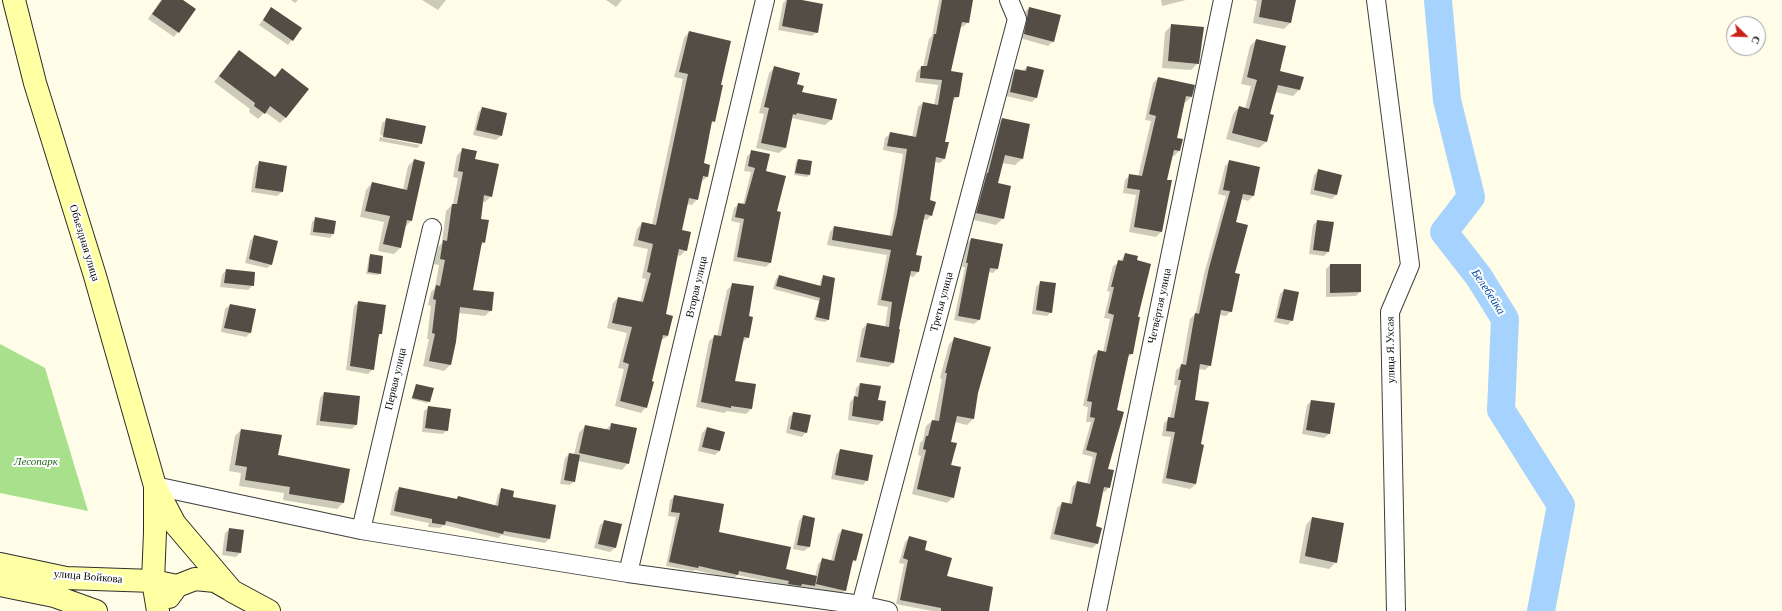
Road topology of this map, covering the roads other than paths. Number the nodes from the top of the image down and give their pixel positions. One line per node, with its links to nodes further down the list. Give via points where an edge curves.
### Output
1 (14, 0): 7 (main road, Объездная улица, via 35,83 95,276)
2 (765, 0): 10 (street, Вторая улица)
3 (1009, 0): 15 (street, Третья улица, via 1017,19)
4 (1223, 0): 21 (street, Четвёртая улица)
5 (1376, 0): 22 (street, улица Я.Ухсая, via 1410,265 1390,312)
6 (432, 228): 8 (street, Первая улица)
7 (155, 486): 8 (street); 11 (main road); 14 (main road, via 175,524)
8 (361, 530): 10 (street)
9 (0, 564): 11 (main road, улица Войкова, via 66,578)
10 (628, 573): 15 (street)
11 (153, 581): 13 (main road, улица Войкова); 17 (main road)
12 (0, 585): 16 (main road, улица Войкова, via 54,596)
13 (177, 586): 14 (main road, via 195,579 215,581); 17 (main road)
14 (232, 590): 18 (main road); 19 (main road)
15 (861, 605): 20 (street)
16 (96, 611)
17 (158, 611)
18 (245, 611)
19 (269, 611)
20 (888, 611)
21 (1097, 611)
22 (1396, 611)

